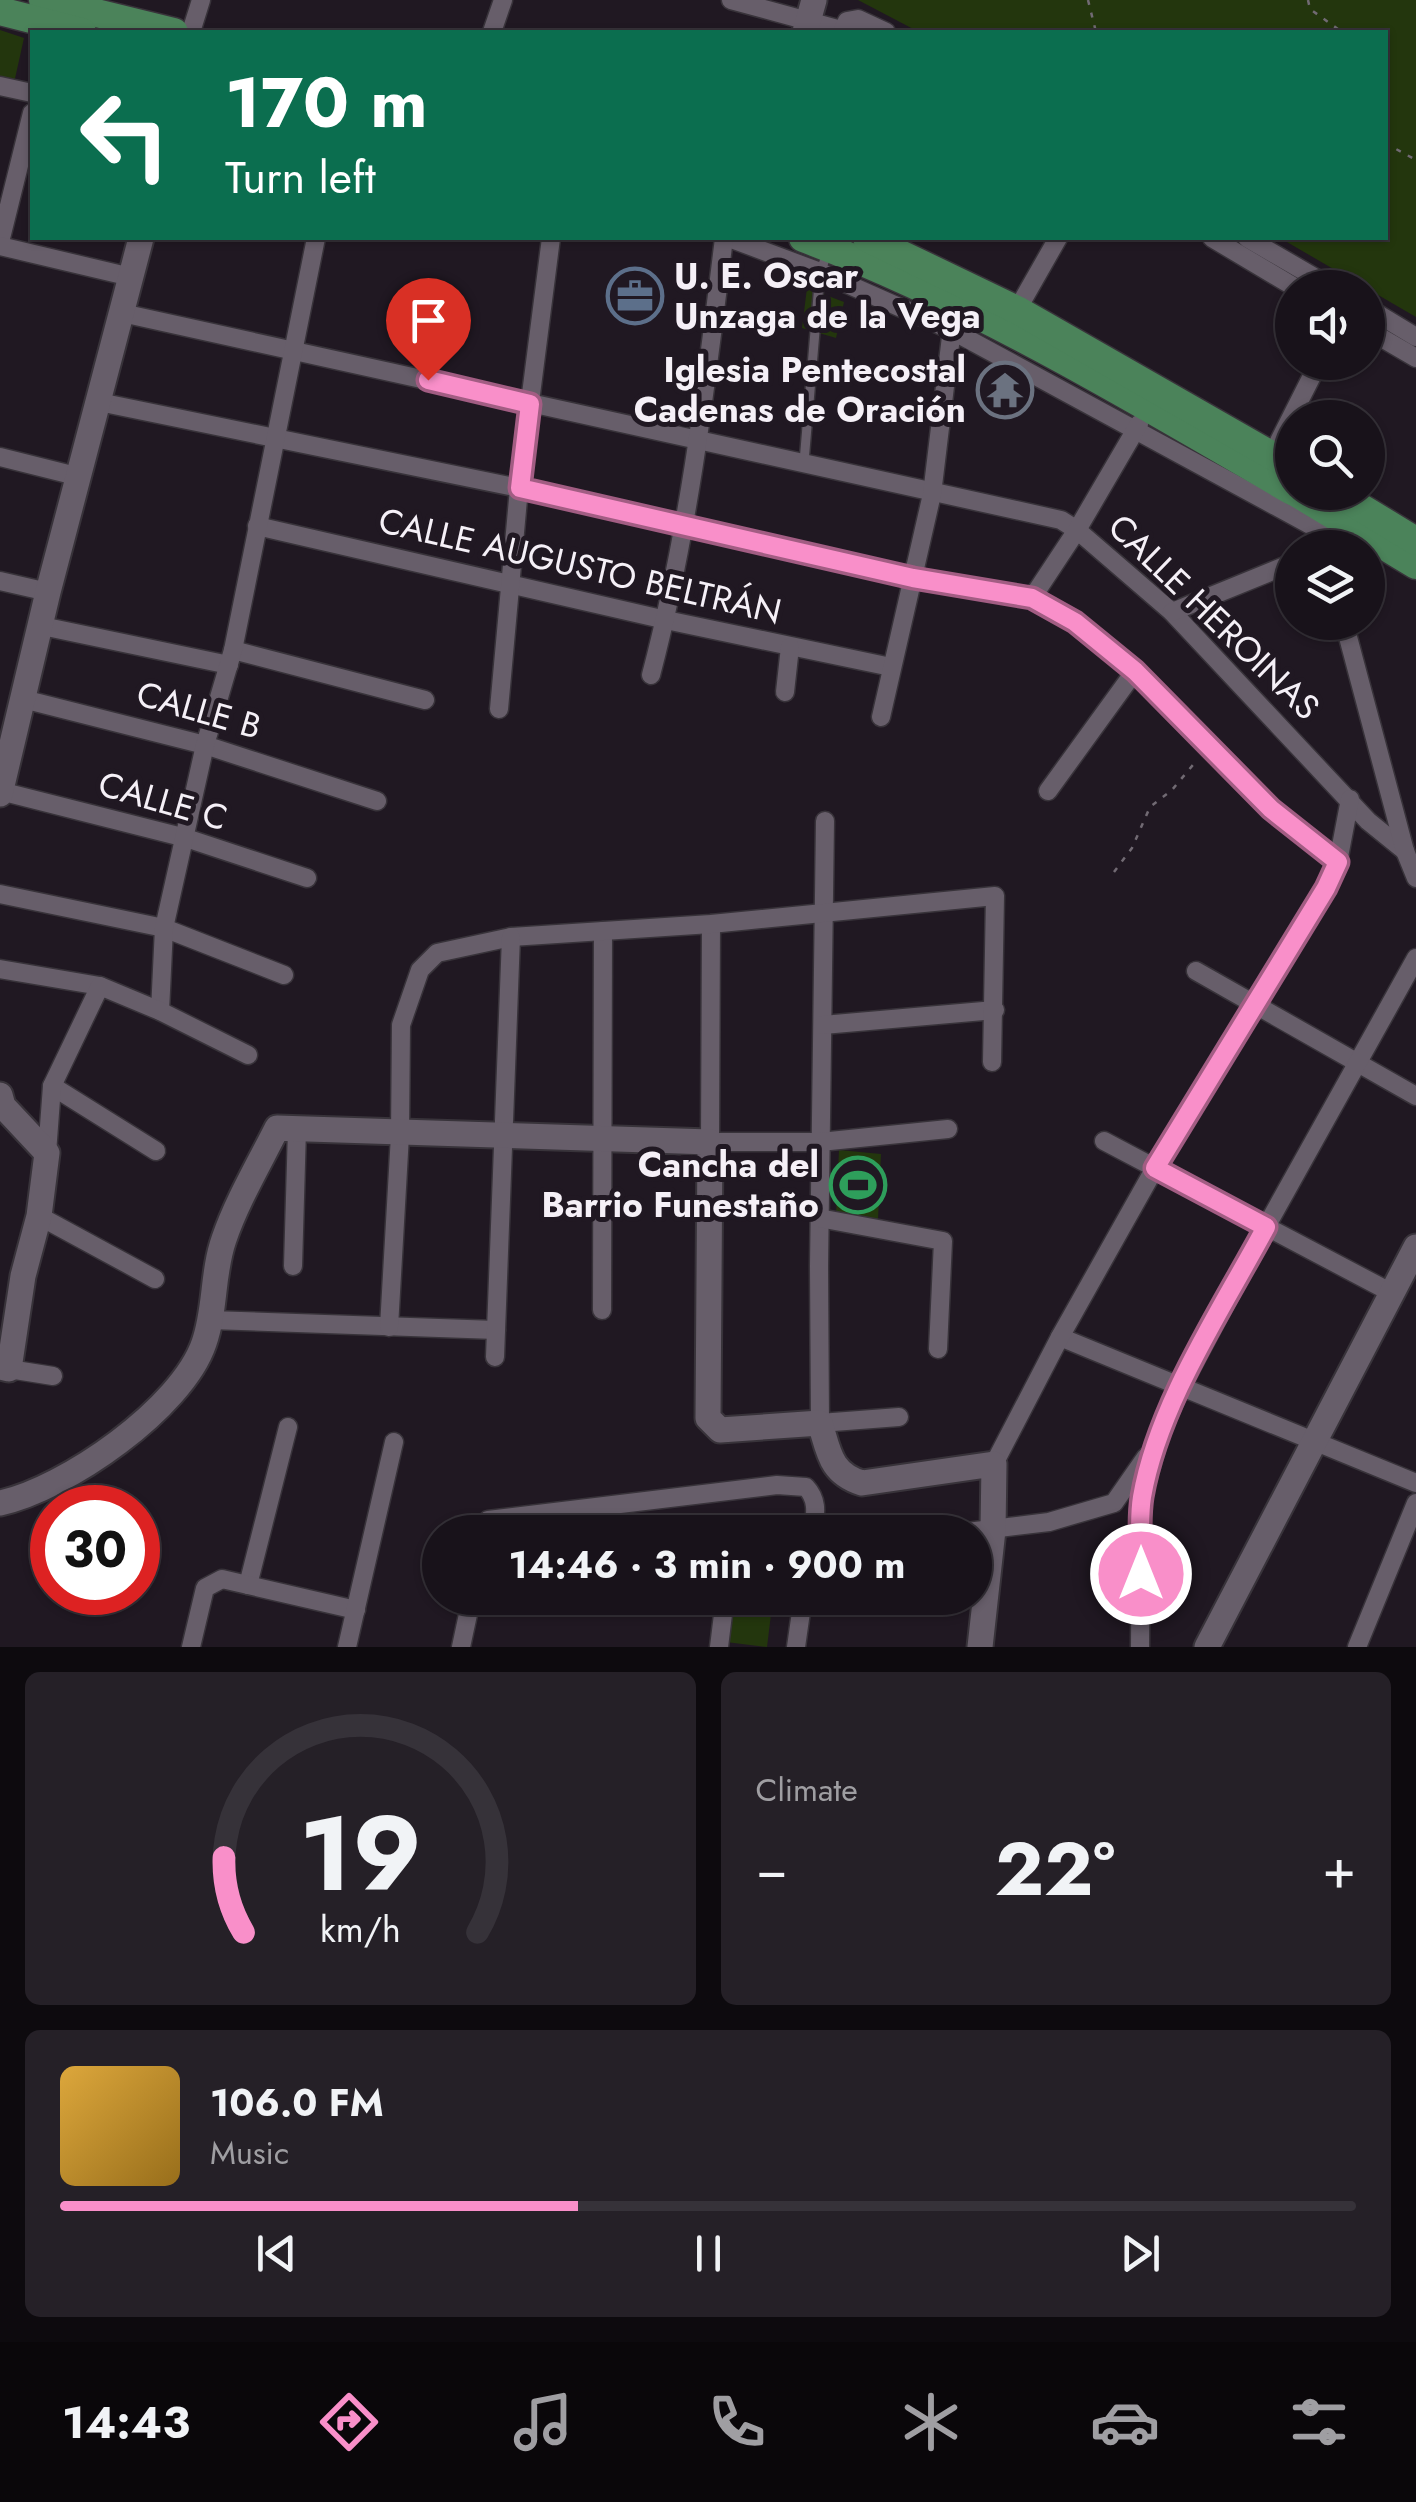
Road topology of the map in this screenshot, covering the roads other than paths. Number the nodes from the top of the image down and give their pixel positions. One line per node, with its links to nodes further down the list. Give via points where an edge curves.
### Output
1 (43, 0): 8 (main road)
2 (201, 0): 9 (street)
3 (504, 0): 10 (street)
4 (731, 0): 6 (street)
5 (0, 11): 7 (main road)
6 (810, 17): 11 (street)
7 (63, 30)
8 (166, 30)
9 (192, 30)
10 (493, 30)
11 (840, 30)
12 (843, 30): 13 (street, via 858,19)
13 (882, 30)
14 (0, 86): 15 (street)
15 (30, 93)
16 (30, 122): 27 (street)
17 (140, 240): 31 (street)
18 (316, 240): 38 (street)
19 (551, 240): 41 (street)
20 (726, 240): 44 (street)
21 (735, 240): 28 (street)
22 (805, 240): 28 (main road)
23 (872, 240): 32 (main road)
24 (1057, 240): 32 (street)
25 (1215, 240): 30 (street)
26 (1249, 240): 29 (street)
27 (0, 244): 31 (street)
28 (825, 260): 34 (main road); 46 (lane)
29 (1301, 270)
30 (1275, 276)
31 (131, 278): 33 (street)
32 (1018, 310): 47 (main road)
33 (122, 313): 38 (street, CALLE HEROINAS); 40 (street)
34 (954, 317): 42 (main road); 51 (street)
35 (1385, 318): 36 (street)
36 (1416, 336)
37 (1385, 340): 39 (street)
38 (292, 350): 41 (street, CALLE HEROINAS); 43 (street)
39 (1416, 358)
40 (99, 402): 43 (street); 49 (street)
41 (530, 404): 44 (street, CALLE HEROINAS); 50 (street)
42 (1142, 419): 48 (main road); 52 (street); 55 (street)
43 (276, 440): 50 (street); 53 (street)
44 (699, 442): 46 (street, CALLE HEROINAS); 54 (street)
45 (0, 457): 49 (street)
46 (804, 462): 51 (street, CALLE HEROINAS)
47 (1275, 464)
48 (1275, 465)
49 (80, 477): 62 (street)
50 (520, 488): 54 (street); 61 (street)
51 (932, 494): 55 (street, CALLE HEROINAS, via 1061,520); 59 (street)
52 (1331, 523): 56 (main road); 57 (main road)
53 (256, 526): 61 (street, CALLE AUGUSTO BELTRÁN); 69 (street)
54 (684, 528): 59 (street); 65 (street)
55 (1078, 530): 63 (street); 64 (street, CALLE HEROINAS)
56 (1416, 541)
57 (1416, 565)
58 (1275, 570): 64 (street)
59 (913, 578): 63 (street); 70 (street)
60 (0, 581): 62 (street)
61 (509, 584): 65 (street, CALLE AUGUSTO BELTRÁN); 76 (street)
62 (48, 592): 66 (street)
63 (1032, 598): 71 (street, via 1075,622)
64 (1172, 612): 81 (street, CALLE HEROINAS)
65 (666, 620): 68 (street, CALLE AUGUSTO BELTRÁN); 72 (street)
66 (42, 626): 69 (street); 74 (street)
67 (1349, 640): 85 (street)
68 (790, 647): 70 (street, CALLE AUGUSTO BELTRÁN); 73 (street)
69 (231, 657): 75 (street); 78 (street)
70 (891, 667): 77 (street)
71 (1135, 671): 79 (street); 86 (street, via 1271,809)
72 (651, 675)
73 (785, 692)
74 (12, 696): 78 (street, CALLE B); 80 (street)
75 (425, 700)
76 (500, 709)
77 (881, 717)
78 (205, 746): 82 (street, CALLE B); 84 (street)
79 (1048, 790)
80 (0, 792): 84 (street, CALLE C)
81 (1350, 799): 85 (street, CALLE HEROINAS); 86 (street)
82 (377, 801)
83 (825, 821): 90 (street)
84 (186, 838): 87 (street, CALLE C); 92 (street)
85 (1404, 851): 88 (street)
86 (1338, 862): 100 (street)
87 (307, 878)
88 (1416, 878)
89 (0, 894): 92 (street)
90 (825, 912): 91 (street); 101 (street, via 994,896); 103 (street)
91 (711, 924): 93 (street); 116 (street)
92 (164, 928): 98 (street); 102 (street)
93 (604, 931): 94 (street); 114 (street)
94 (511, 937): 112 (street, via 437,953 420,970 401,1026); 113 (street)
95 (1416, 958): 106 (street)
96 (0, 969): 99 (street)
97 (1196, 972): 100 (street)
98 (284, 975)
99 (100, 986): 102 (street); 107 (street)
100 (1255, 1004): 106 (street); 120 (street)
101 (994, 1010): 103 (street); 105 (street)
102 (160, 1011): 104 (street)
103 (824, 1025): 117 (street)
104 (248, 1055)
105 (992, 1062)
106 (1358, 1063): 108 (street); 123 (street)
107 (52, 1086): 118 (street); 119 (street)
108 (1416, 1096)
109 (1, 1104): 119 (street)
110 (948, 1128): 117 (street)
111 (297, 1129): 112 (street); 125 (street); 129 (street, via 277,1128 225,1234)
112 (400, 1134): 113 (street); 130 (street)
113 (502, 1137): 114 (street); 131 (street)
114 (603, 1138): 116 (street); 128 (street)
115 (1104, 1141): 120 (street)
116 (710, 1142): 117 (street); 139 (street, via 708,1418 720,1430)
117 (820, 1142): 122 (street)
118 (156, 1151)
119 (47, 1153): 121 (street)
120 (1155, 1168): 123 (street); 132 (street)
121 (39, 1216): 126 (street); 135 (street)
122 (819, 1218): 133 (street, via 943,1240); 139 (street)
123 (1266, 1227): 127 (street); 137 (street)
124 (1416, 1247): 127 (street)
125 (293, 1266)
126 (155, 1279)
127 (1392, 1293): 143 (street)
128 (602, 1310)
129 (210, 1320): 130 (street); 146 (street, via 189,1376 140,1427 57,1480)
130 (389, 1326): 131 (street)
131 (496, 1330): 134 (street)
132 (1060, 1338): 137 (street); 144 (street)
133 (938, 1349)
134 (496, 1357)
135 (4, 1368): 136 (street)
136 (53, 1376)
137 (1181, 1387): 141 (street); 143 (street)
138 (900, 1416): 139 (street)
139 (820, 1423): 144 (street, via 834,1468 862,1483)
140 (288, 1426): 152 (street)
141 (1160, 1436): 151 (street, via 1114,1503 1050,1522); 164 (street, via 1141,1501)
142 (394, 1442): 153 (street)
143 (1314, 1442): 145 (street); 165 (street)
144 (994, 1464): 150 (street)
145 (1416, 1484)
146 (0, 1503)
147 (1416, 1503): 166 (street)
148 (528, 1515): 149 (street, via 777,1484 806,1487)
149 (815, 1515)
150 (983, 1515)
151 (992, 1529)
152 (248, 1585): 153 (street); 158 (street, via 222,1579 206,1588)
153 (356, 1610): 159 (street)
154 (468, 1615): 160 (street)
155 (723, 1615): 161 (street)
156 (801, 1615): 162 (street)
157 (980, 1615): 163 (street)
158 (192, 1647)
159 (347, 1647)
160 (461, 1647)
161 (719, 1647)
162 (796, 1647)
163 (980, 1647)
164 (1140, 1647)
165 (1207, 1647)
166 (1357, 1647)

